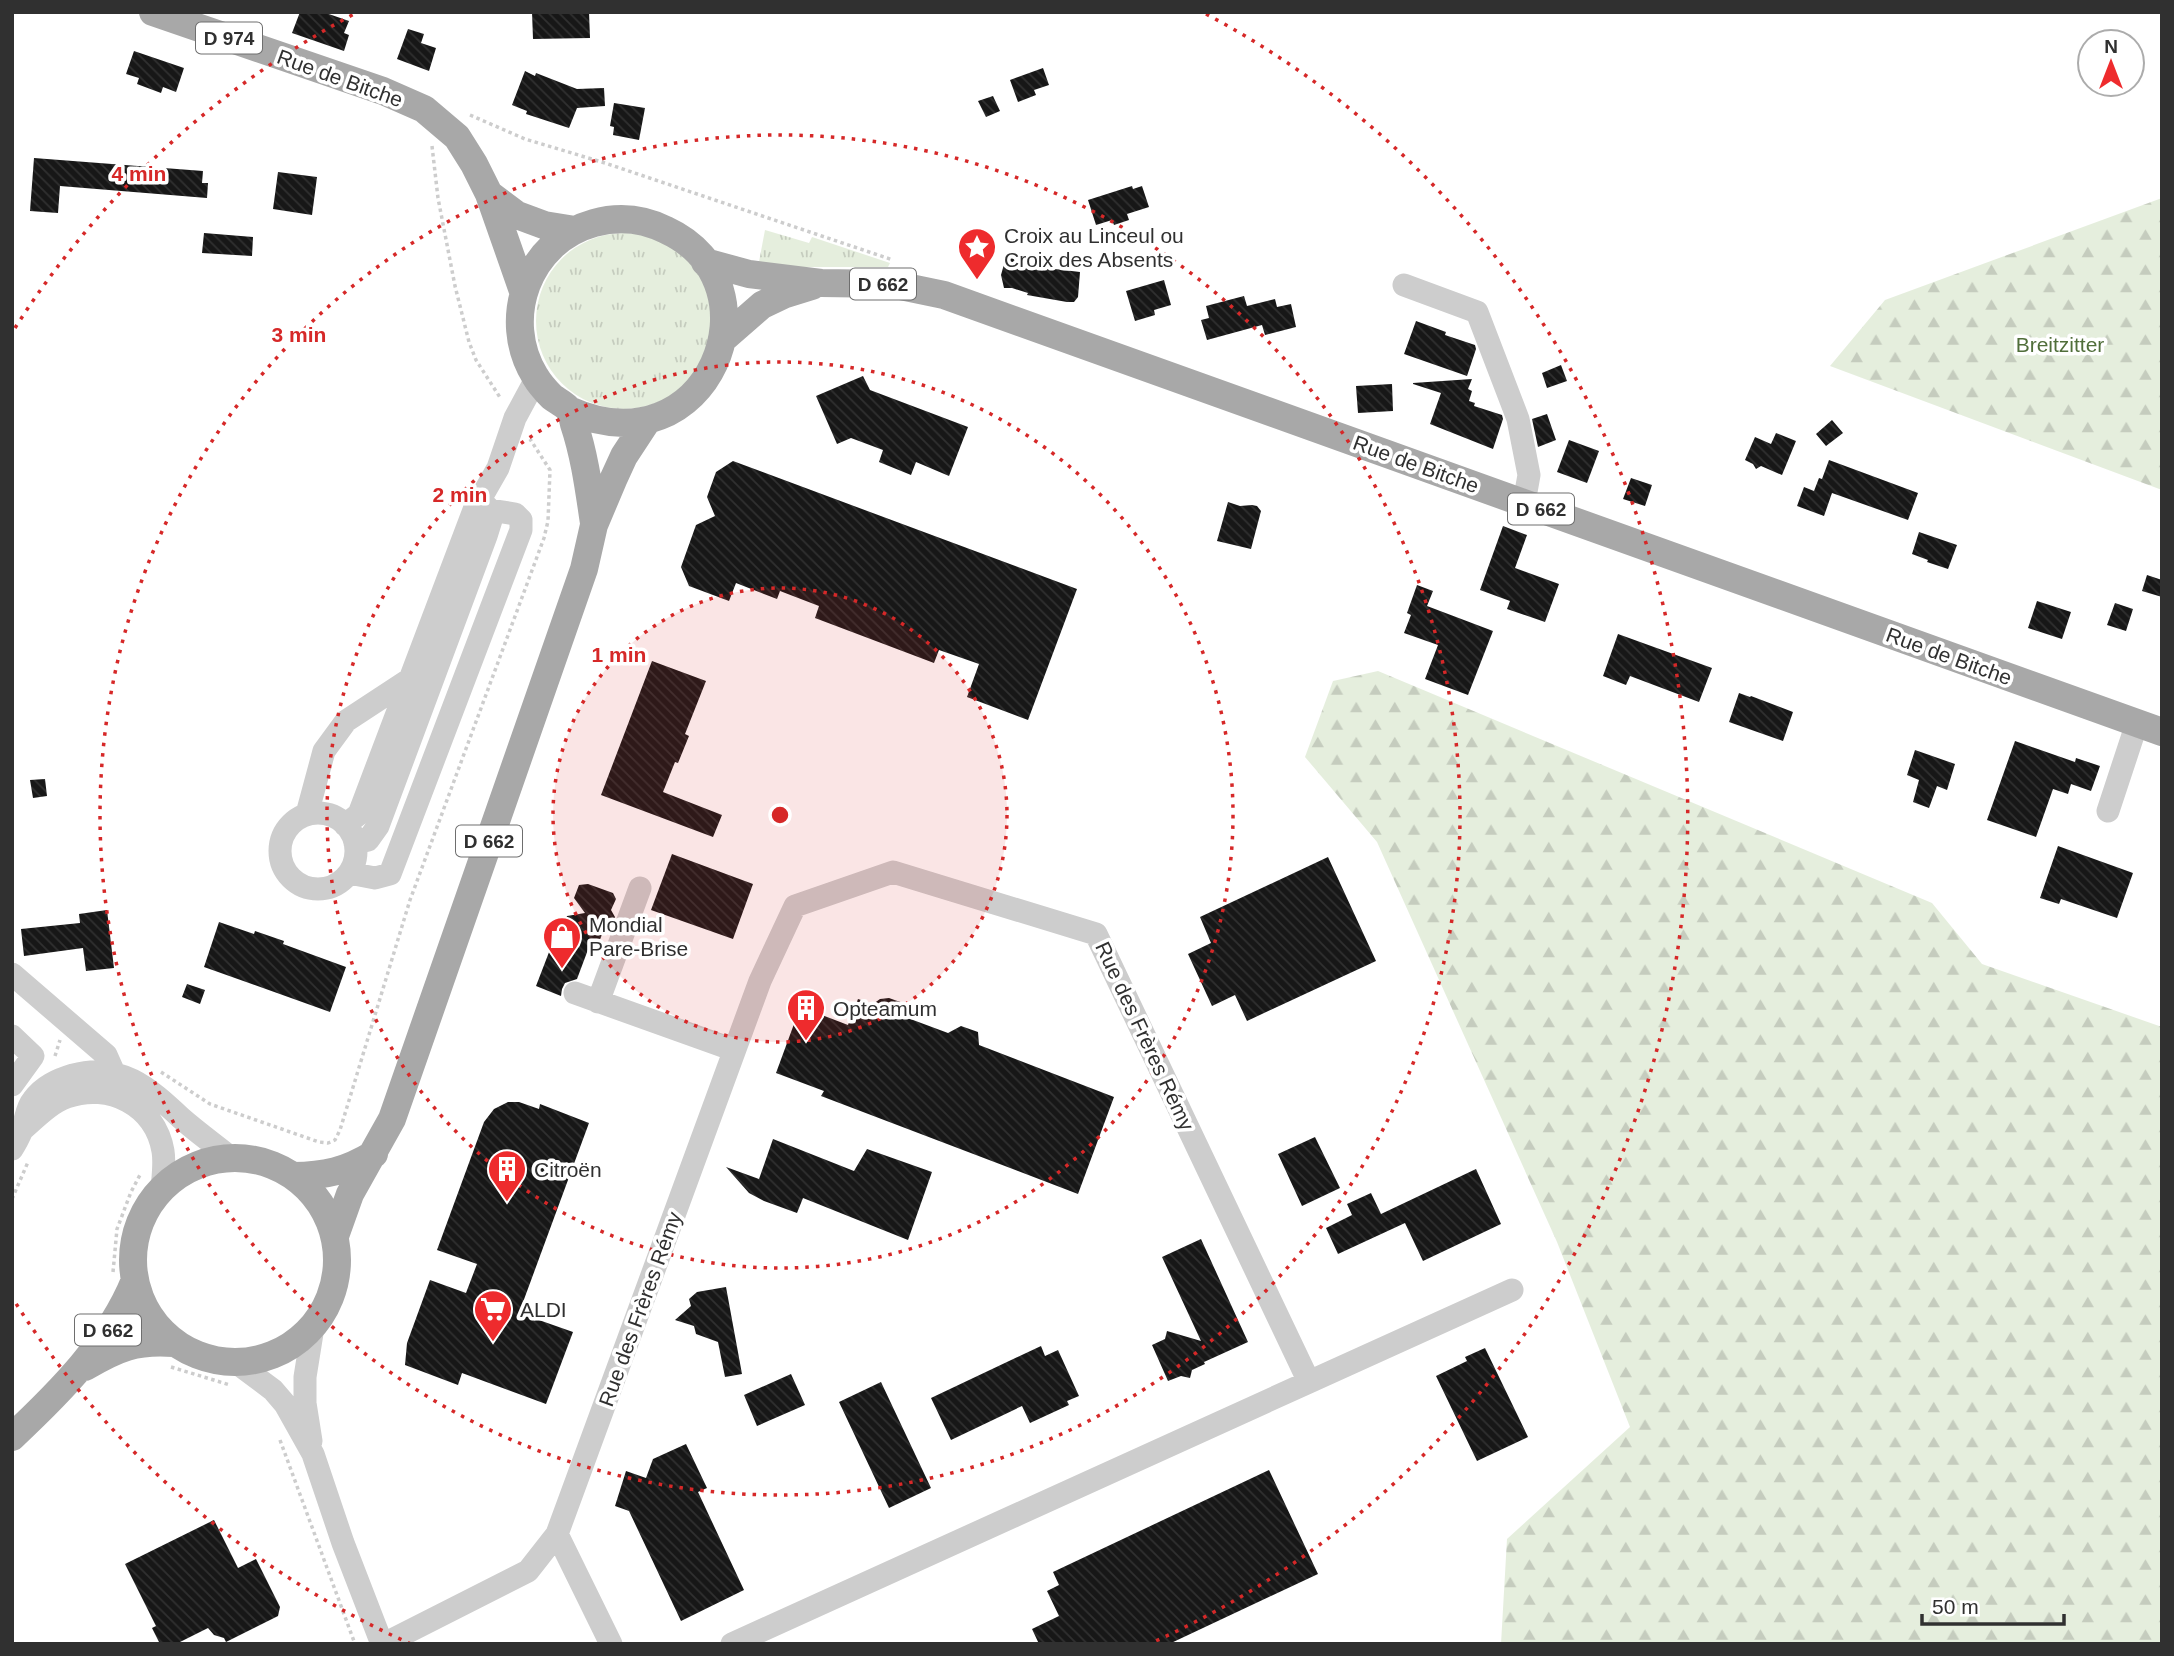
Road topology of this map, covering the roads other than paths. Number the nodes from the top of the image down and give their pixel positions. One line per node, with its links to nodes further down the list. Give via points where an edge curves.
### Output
1 (162, 14): 2 (main road, Rue de Bitche / D 974, via 424,109 457,137)
2 (489, 194): 3 (main road, Rue de Bitche / D 974, via 517,215); 7 (main road, Rue de Bitche / D 974)
3 (575, 230): 4 (main road, via 615,219 636,220 675,234); 7 (main road, via 543,255)
4 (705, 262): 5 (main road, D 662, via 749,274); 8 (main road, via 722,299)
5 (821, 283): 8 (main road, D 662, via 762,305); 12 (main road, Rue de Bitche / D 662, via 891,284 944,295)
6 (1404, 285): 12 (street, via 1477,312 1518,419 1529,475)
7 (523, 291): 9 (main road, via 520,336)
8 (723, 339): 11 (main road, via 709,376 697,391 674,409)
9 (536, 379): 10 (main road); 13 (street, via 515,418)
10 (569, 410): 11 (main road, via 607,423); 14 (main road, D 662, via 587,471)
11 (647, 421): 14 (main road, D 662, via 624,456)
12 (1524, 503): 16 (main road, Rue de Bitche / D 662)
13 (485, 505): 15 (street, via 474,510); 19 (street, via 491,520 486,536 378,826 368,840); 20 (street, via 515,514 521,520 521,530 390,874 375,878)
14 (594, 525): 30 (main road, D 662, via 584,569 392,1119)
15 (410, 679): 18 (street, via 346,720 324,751); 19 (street)
16 (2150, 728): 17 (street)
17 (2108, 811)
18 (307, 814): 19 (street, via 327,814); 20 (street, via 289,826 280,844 282,865 289,875 308,888 320,889)
19 (350, 834): 20 (street, via 356,853)
20 (349, 873)
21 (640, 888): 24 (street)
22 (12, 974): 27 (street, via 106,1055)
23 (575, 993): 24 (street)
24 (598, 1002): 26 (street)
25 (12, 1036): 28 (street, via 33,1056)
26 (734, 1051): 41 (street, Rue des Frères Rémy, via 795,906 892,872 1096,934); 44 (street, Rue des Frères Rémy)
27 (114, 1073): 29 (street, via 86,1072 58,1079 42,1089 31,1102); 31 (street, via 161,1098)
28 (12, 1085)
29 (17, 1139): 33 (street, via 54,1103 85,1092 126,1099 142,1110 159,1137)
30 (374, 1153): 32 (main road, via 334,1172); 34 (main road, D 662, via 350,1195)
31 (232, 1158): 32 (main road, via 263,1163); 33 (main road, via 206,1162)
32 (293, 1175): 34 (main road, via 320,1202)
33 (162, 1189): 35 (main road, via 137,1231)
34 (335, 1236): 37 (main road, via 332,1294)
35 (135, 1280): 38 (main road, via 149,1315); 40 (main road, D 662, via 114,1322)
36 (1512, 1290): 41 (street)
37 (313, 1327): 39 (main road, via 279,1353); 43 (street, via 305,1390)
38 (174, 1343): 39 (main road, via 193,1354); 40 (main road, D 662, via 132,1344)
39 (237, 1363): 43 (street, via 285,1404)
40 (74, 1374): 42 (main road, D 662)
41 (1310, 1382): 47 (street)
42 (12, 1437)
43 (313, 1454): 45 (street)
44 (557, 1534): 45 (street, Rue des Frères Rémy, via 528,1571); 46 (street)
45 (383, 1644)
46 (611, 1644)
47 (732, 1644)

